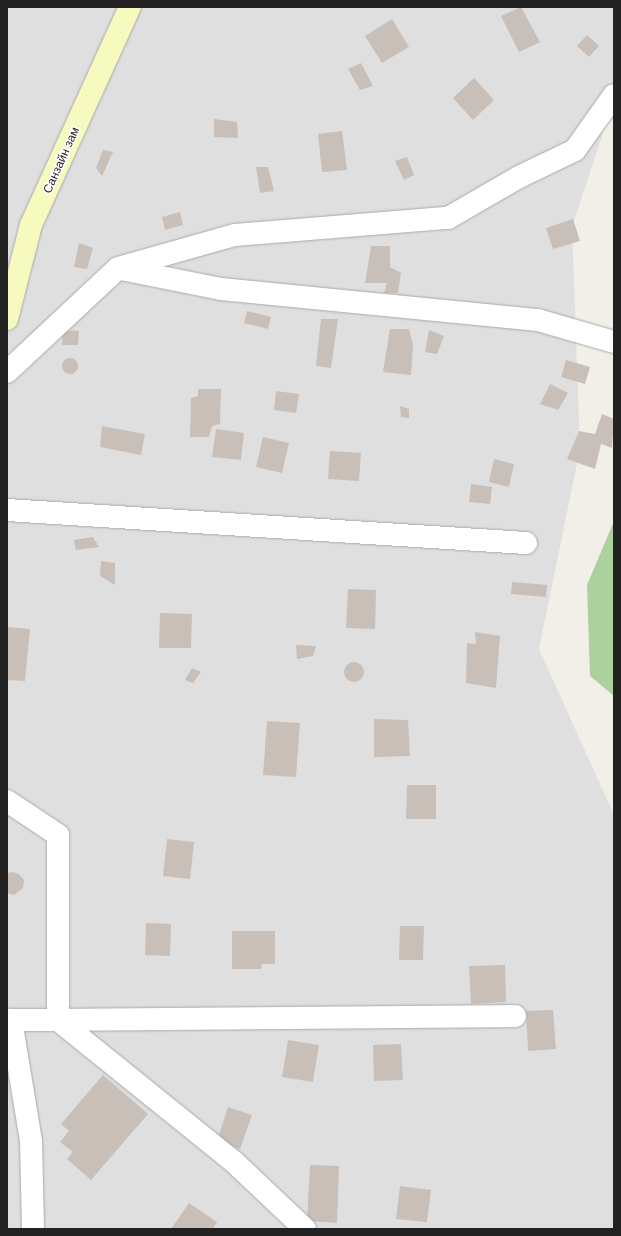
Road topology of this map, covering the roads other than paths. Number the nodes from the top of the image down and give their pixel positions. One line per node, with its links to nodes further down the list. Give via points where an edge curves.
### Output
1 (130, 7): 4 (main road, Санзайн зам, via 31,225)
2 (614, 95): 3 (street, via 575,150 519,177 448,218 235,235)
3 (118, 268): 5 (street, via 220,289 538,320); 6 (street)
4 (7, 319)
5 (614, 342)
6 (7, 372)
7 (7, 510): 8 (street)
8 (526, 543)
9 (7, 801): 11 (street, via 58,835)
10 (515, 1016): 11 (street)
11 (58, 1020): 12 (street, via 11,1020 31,1141); 13 (street, via 233,1161)
12 (33, 1229)
13 (305, 1229)

